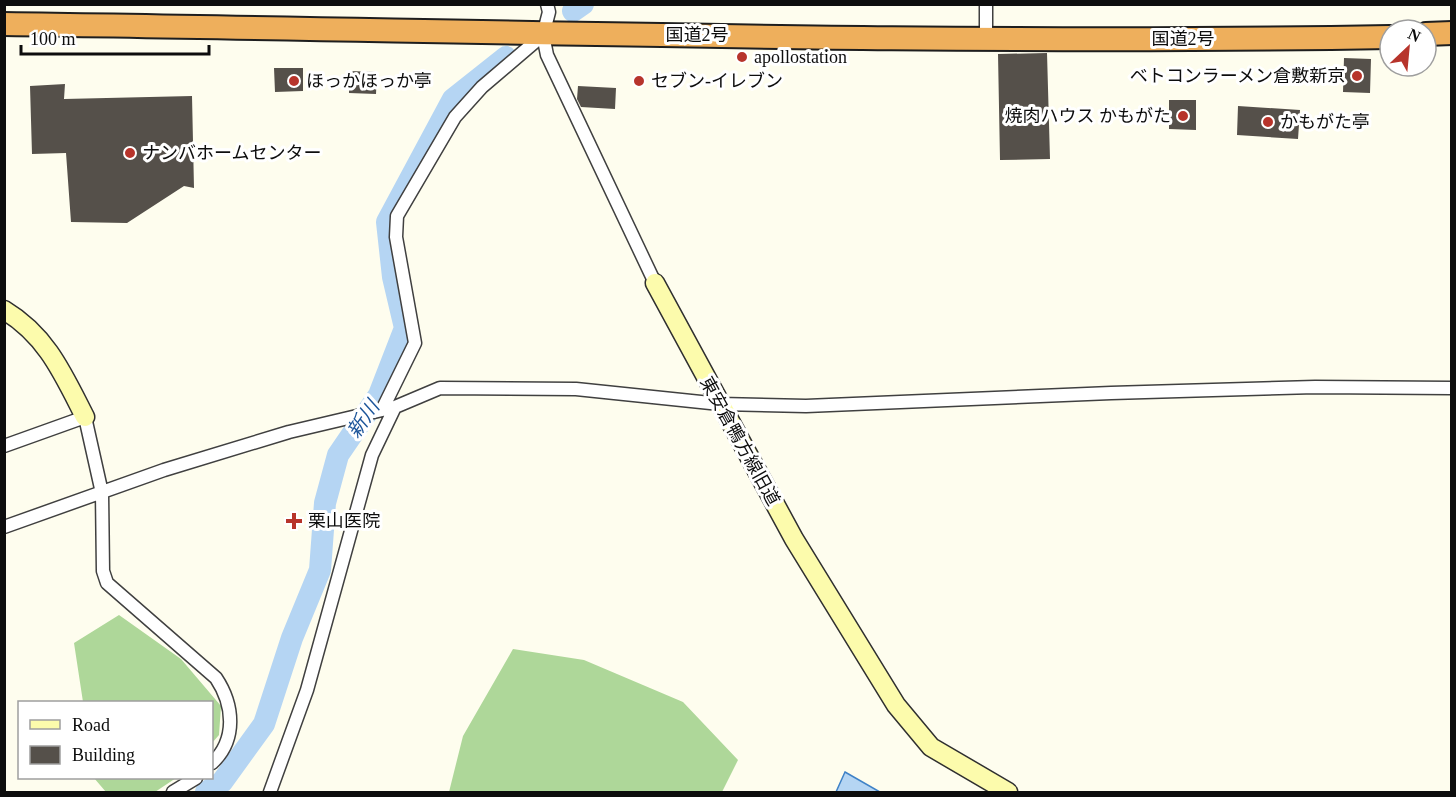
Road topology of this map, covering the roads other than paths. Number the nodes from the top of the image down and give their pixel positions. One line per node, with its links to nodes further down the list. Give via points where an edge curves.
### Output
1 (547, 4): 4 (street, via 549,12)
2 (986, 4): 5 (street)
3 (4, 24): 4 (highway, 国道2号)
4 (543, 35): 5 (highway, 国道2号); 7 (street, 東安倉鴨方線旧道, via 547,55); 11 (street, via 482,87 455,117 397,216 396,237 415,343)
5 (986, 37): 6 (highway, 国道2号)
6 (1378, 37)
7 (655, 283): 10 (street, 東安倉鴨方線旧道)
8 (4, 310): 12 (street, via 52,353)
9 (1452, 388): 10 (street, via 1315,387 806,406)
10 (720, 404): 11 (street, via 576,389 440,388); 20 (street, 東安倉鴨方線旧道, via 794,539 915,732 931,747)
11 (389, 408): 14 (street, via 289,432); 19 (street, via 372,455 307,690)
12 (85, 417): 13 (street); 14 (street)
13 (4, 446)
14 (102, 493): 15 (street); 16 (street, via 103,571 107,583 224,689 230,709 230,732)
15 (4, 526)
16 (213, 762)
17 (193, 779): 18 (street)
18 (173, 792)
19 (270, 792)
20 (1008, 792)

